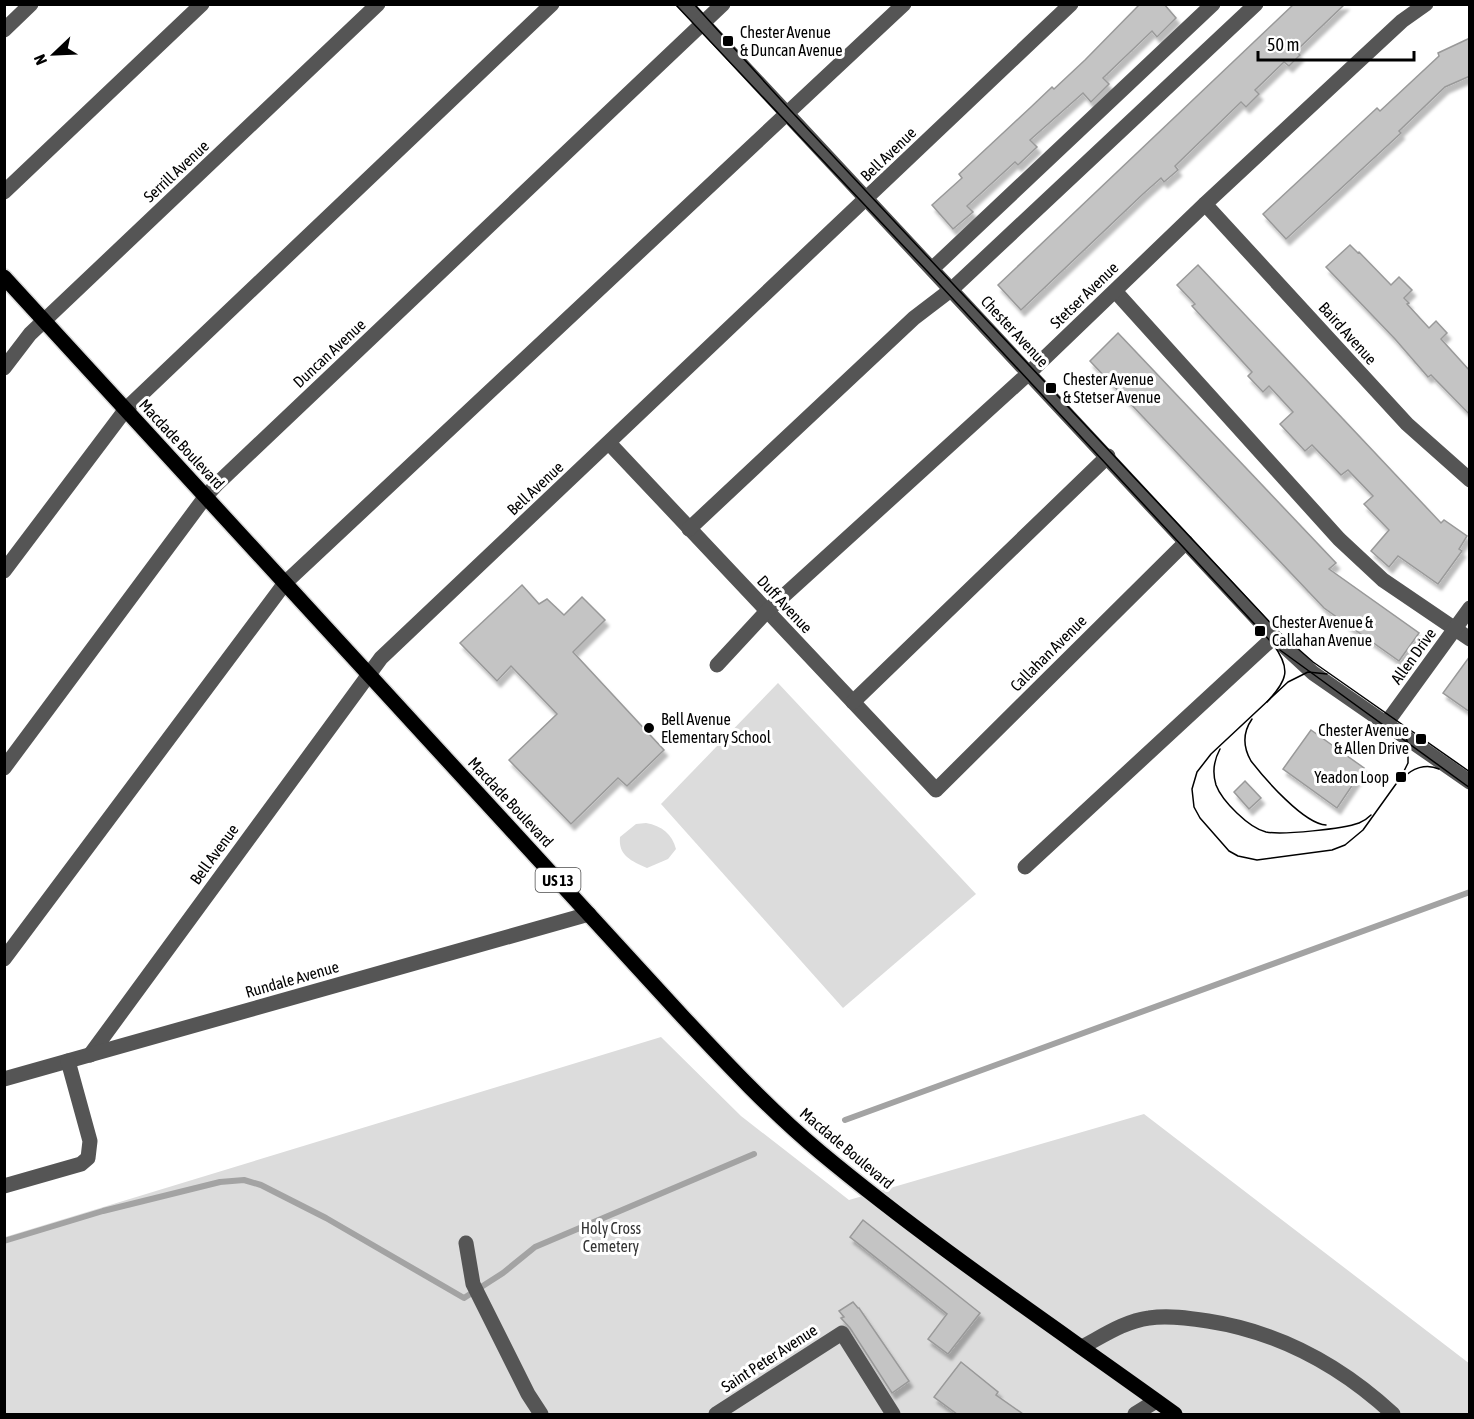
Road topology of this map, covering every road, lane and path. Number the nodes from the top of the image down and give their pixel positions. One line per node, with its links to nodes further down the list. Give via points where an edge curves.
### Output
1 (31, 4): 13 (street)
2 (202, 4): 15 (street)
3 (378, 4): 22 (street, Serrill Avenue)
4 (552, 4): 25 (street)
5 (685, 4): 12 (street, Chester Avenue)
6 (723, 4): 12 (street, Duncan Avenue)
7 (904, 4): 14 (street)
8 (1071, 4): 16 (street, Bell Avenue)
9 (1212, 4): 18 (street)
10 (1256, 4): 20 (street)
11 (1426, 4): 17 (street, Stetser Avenue, via 1402,21)
12 (703, 23): 14 (street, Chester Avenue); 29 (street, Duncan Avenue)
13 (4, 30)
14 (788, 114): 16 (street, Chester Avenue); 33 (street)
15 (4, 192)
16 (867, 199): 18 (street, Chester Avenue); 26 (street, Bell Avenue)
17 (1206, 204): 21 (street, Stetser Avenue); 28 (street, Baird Avenue, via 1407,424)
18 (933, 268): 20 (street, Chester Avenue)
19 (4, 277): 22 (main road, Macdade Boulevard / US 13)
20 (951, 289): 24 (street, Chester Avenue); 30 (street, via 914,318)
21 (1115, 291): 24 (street, Stetser Avenue); 36 (street, via 1339,539 1383,580)
22 (44, 320): 23 (street, Serrill Avenue); 25 (main road, Macdade Boulevard / US 13)
23 (4, 368)
24 (1029, 373): 27 (street, Chester Avenue); 35 (street, Stetser Avenue)
25 (126, 409): 29 (main road, Macdade Boulevard / US 13); 32 (street)
26 (609, 443): 30 (street, Duff Avenue); 40 (street, Bell Avenue, via 381,658)
27 (1108, 456): 31 (street, Chester Avenue); 41 (street)
28 (1470, 480)
29 (206, 496): 33 (main road, Macdade Boulevard / US 13); 43 (street, Duncan Avenue)
30 (689, 529): 35 (street, Duff Avenue)
31 (1186, 542): 37 (street, Chester Avenue); 45 (street, Callahan Avenue)
32 (4, 571)
33 (285, 583): 40 (main road, Macdade Boulevard / US 13); 48 (street)
34 (1470, 608): 36 (street, Allen Drive)
35 (767, 611): 39 (street, Stetser Avenue); 41 (street, Duff Avenue)
36 (1455, 629): 38 (street); 42 (street, Allen Drive)
37 (1274, 637): 42 (street, Chester Avenue, via 1313,673); 46 (street)
38 (1470, 639)
39 (717, 664)
40 (369, 674): 47 (main road, Macdade Boulevard / US 13); 49 (street, Bell Avenue)
41 (853, 702): 45 (street, Duff Avenue)
42 (1386, 725): 44 (street, Chester Avenue)
43 (4, 768)
44 (1470, 782)
45 (936, 790)
46 (1025, 867)
47 (589, 914): 49 (street, Rundale Avenue); 54 (main road, Macdade Boulevard / US 13, via 718,1054 819,1151 936,1242)
48 (4, 959)
49 (90, 1055): 50 (street, Rundale Avenue)
50 (68, 1061): 51 (street, Rundale Avenue); 52 (street, via 90,1141 87,1158 81,1164)
51 (4, 1079)
52 (4, 1186)
53 (466, 1243): 56 (street, via 473,1284)
54 (1082, 1347): 55 (main road, Macdade Boulevard / US 13); 61 (street, via 1147,1318 1222,1323 1304,1351 1353,1381)
55 (1156, 1401): 59 (street); 60 (main road, Macdade Boulevard / US 13)
56 (541, 1414)
57 (716, 1414): 58 (street, Saint Peter Avenue, via 842,1332)
58 (893, 1414)
59 (1135, 1414)
60 (1175, 1414)
61 (1394, 1414)

